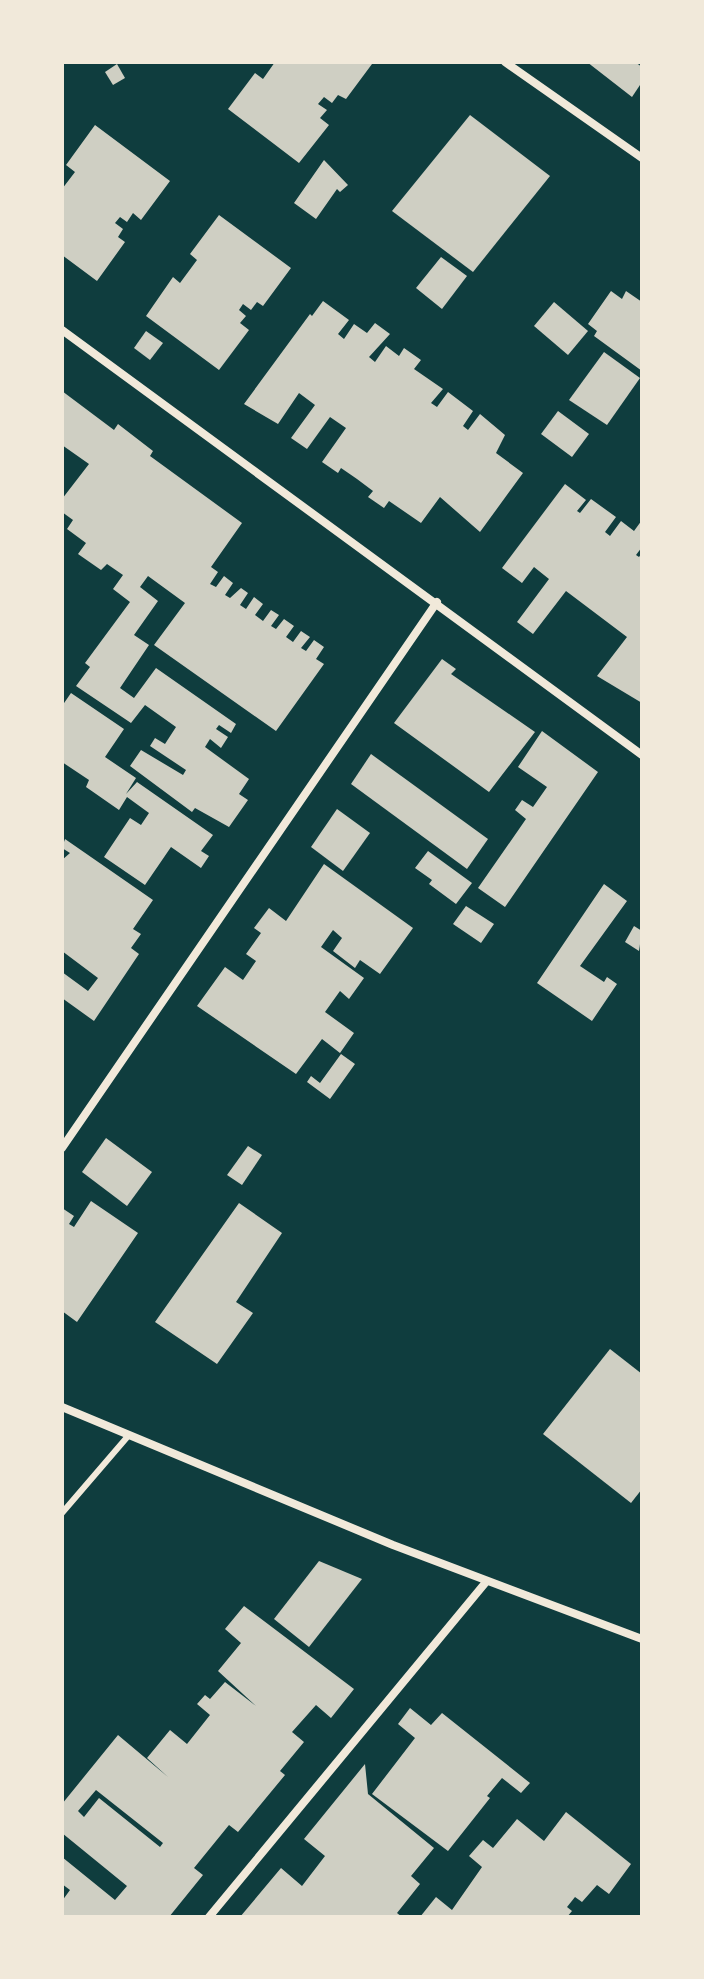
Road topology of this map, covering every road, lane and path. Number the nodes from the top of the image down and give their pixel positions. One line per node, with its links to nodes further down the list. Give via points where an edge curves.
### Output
1 (505, 62): 2 (street)
2 (642, 158)
3 (62, 330): 4 (street)
4 (437, 602): 5 (street); 6 (street)
5 (642, 755)
6 (62, 1148)
7 (62, 1407): 8 (street)
8 (129, 1435): 9 (lane); 10 (street)
9 (62, 1513)
10 (486, 1582): 11 (street); 12 (street)
11 (642, 1639)
12 (209, 1917)

